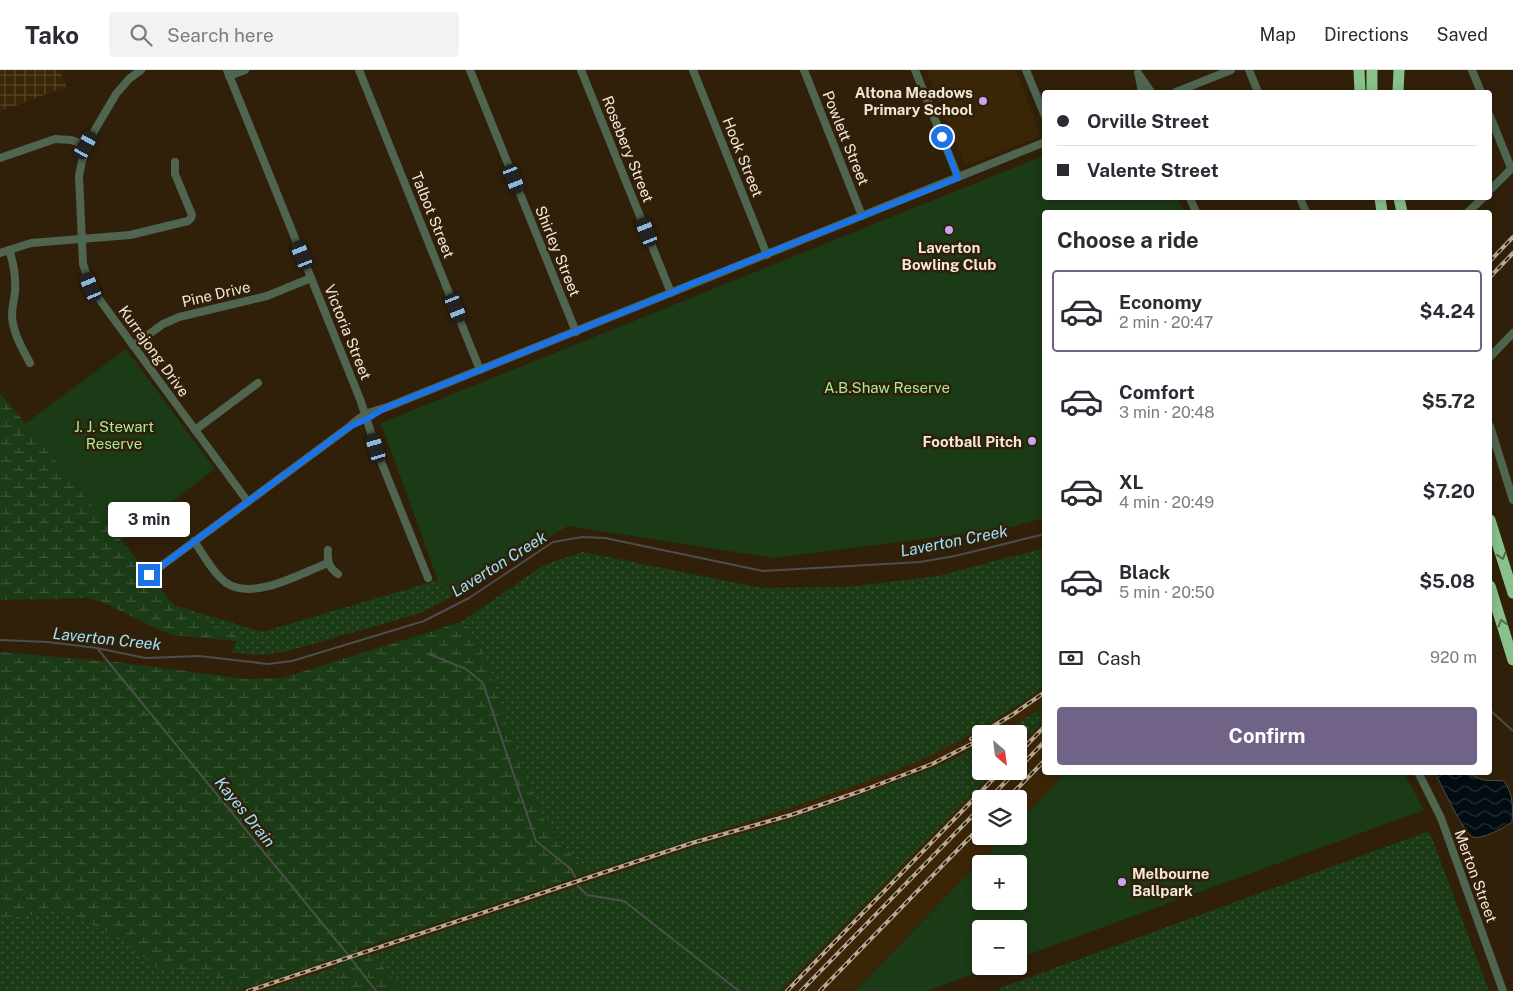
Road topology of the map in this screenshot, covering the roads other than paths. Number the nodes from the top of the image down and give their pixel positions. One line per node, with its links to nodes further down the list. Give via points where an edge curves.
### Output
1 (142, 70): 31 (street, Kurrajong Drive, via 116,94)
2 (245, 70): 18 (street)
3 (359, 70): 51 (street, Talbot Street)
4 (470, 70): 46 (street, Shirley Street)
5 (582, 70): 45 (street, Rosebery Street)
6 (693, 70): 43 (street, Hook Street)
7 (804, 70): 39 (street, Powlett Street)
8 (915, 70): 35 (street)
9 (1026, 70): 28 (street)
10 (1231, 70): 21 (street)
11 (1249, 70): 22 (street)
12 (1358, 70): 23 (highway)
13 (1372, 70): 24 (highway)
14 (1392, 70): 25 (highway)
15 (1399, 70): 26 (highway)
16 (1472, 70): 27 (street)
17 (1138, 71): 19 (street); 20 (street)
18 (228, 73): 44 (street, Victoria Street)
19 (1142, 90)
20 (1150, 90)
21 (1181, 90)
22 (1257, 90)
23 (1360, 90)
24 (1372, 90)
25 (1392, 90)
26 (1398, 90)
27 (1479, 90)
28 (1042, 109)
29 (1492, 121): 34 (street)
30 (1042, 143): 35 (street)
31 (86, 145): 32 (street, via 55,139); 40 (street, Kurrajong Drive, via 79,176)
32 (0, 158)
33 (175, 162): 40 (street, via 175,174 192,214 188,221 130,235)
34 (1512, 167): 36 (street)
35 (958, 178): 39 (street)
36 (1492, 188)
37 (1481, 200): 38 (street)
38 (1470, 210)
39 (862, 216): 43 (street)
40 (81, 239): 41 (street, via 24,244); 48 (street, Kurrajong Drive, via 83,264 91,287)
41 (9, 250): 42 (street); 50 (street, via 16,278 12,314 14,328)
42 (0, 253)
43 (767, 254): 45 (street)
44 (311, 278): 48 (street, Pine Drive, via 267,296 179,317 163,324); 53 (street, Victoria Street)
45 (671, 293): 46 (street)
46 (576, 332): 51 (street)
47 (1513, 333): 49 (street)
48 (133, 346): 54 (street, Kurrajong Drive)
49 (1492, 355)
50 (30, 363)
51 (480, 370): 53 (street)
52 (258, 383): 54 (street)
53 (366, 416): 57 (street, via 358,417); 64 (street, Victoria Street)
54 (195, 430): 57 (street, Kurrajong Drive)
55 (1492, 432): 56 (street)
56 (1513, 500)
57 (248, 502): 59 (street)
58 (1492, 526): 66 (highway, one-way to 66)
59 (194, 541): 61 (street, via 220,576 240,589 264,588); 63 (street)
60 (328, 550): 61 (street)
61 (328, 563): 62 (street)
62 (338, 574)
63 (149, 575)
64 (428, 578)
65 (1492, 592): 67 (highway, one-way to 65)
66 (1513, 593)
67 (1513, 660)
68 (1419, 775): 69 (street, Merton Street, via 1440,818)
69 (1503, 991)

